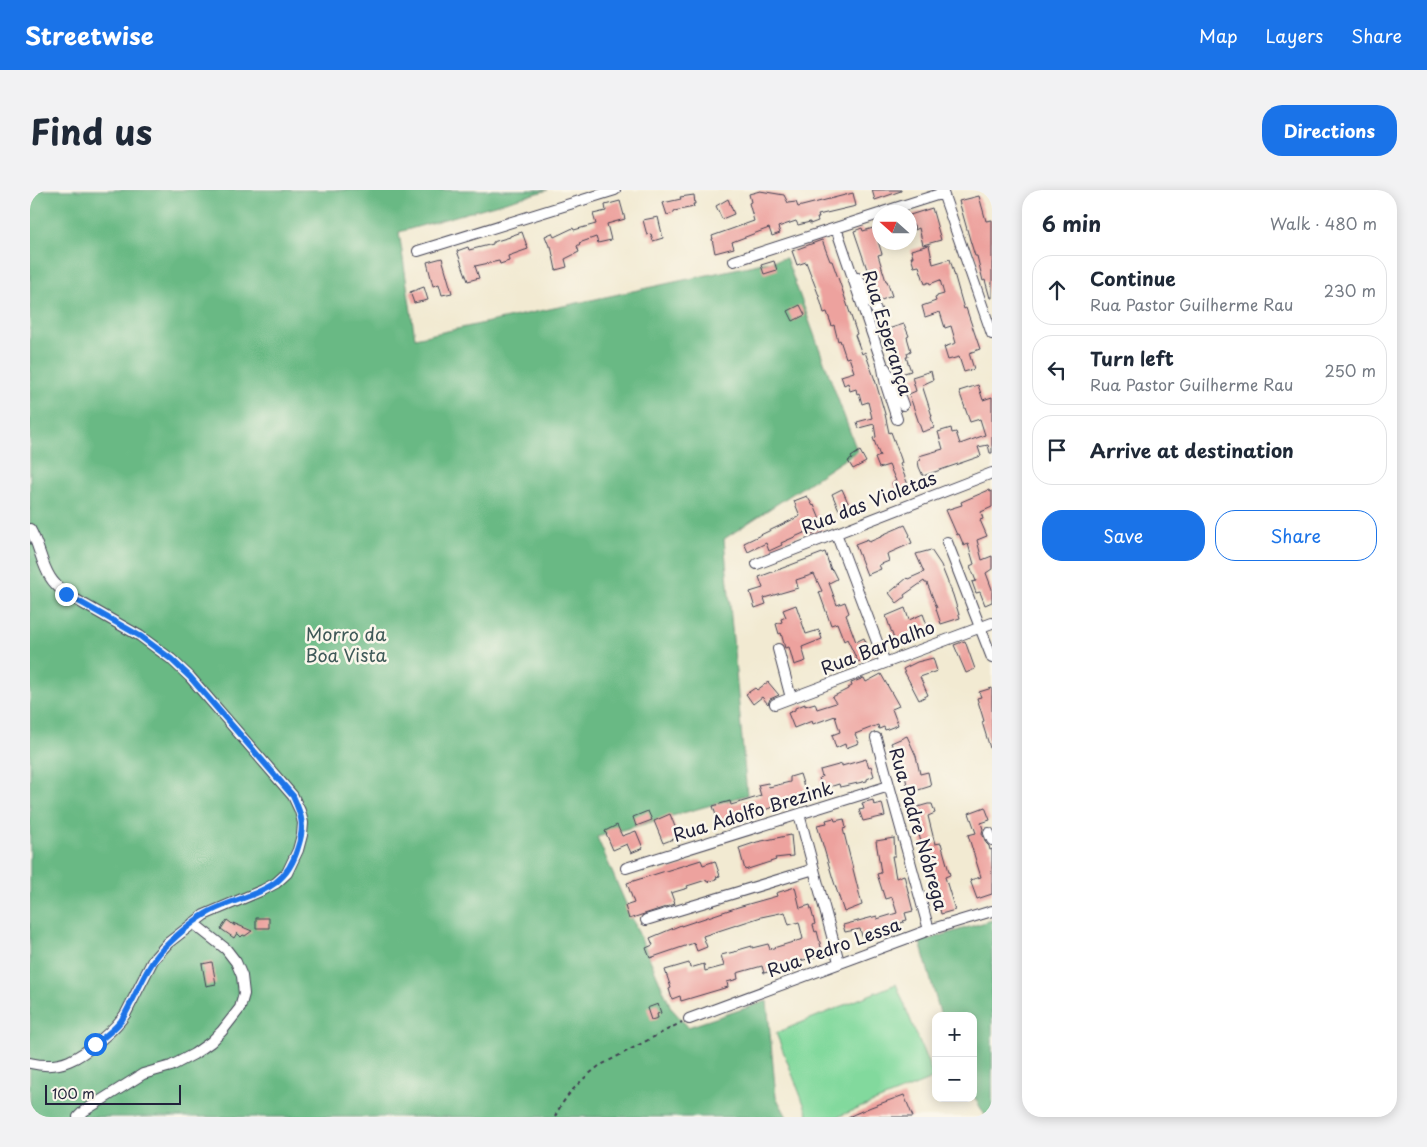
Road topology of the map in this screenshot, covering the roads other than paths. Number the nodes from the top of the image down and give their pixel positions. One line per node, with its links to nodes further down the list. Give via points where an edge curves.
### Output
1 (615, 190): 5 (street)
2 (906, 205): 9 (street, via 943,193)
3 (872, 216): 4 (street)
4 (836, 228): 6 (street, Rua Esperança); 7 (street)
5 (418, 251)
6 (846, 257): 8 (street); 10 (street, Rua Esperança)
7 (734, 261)
8 (876, 310)
9 (992, 334)
10 (882, 363): 11 (street); 12 (street, Rua Esperança)
11 (903, 405)
12 (897, 419)
13 (992, 473): 15 (street, Rua das Violetas)
14 (30, 529): 32 (street, via 48,575 58,587 140,636 171,659 272,771 293,796 300,811 302,835 287,873 264,890 213,910)
15 (836, 533): 17 (street, Rua das Violetas); 22 (street)
16 (947, 542): 19 (street)
17 (758, 564)
18 (992, 623): 19 (street, Rua Barbalho)
19 (980, 627): 21 (street); 22 (street, Rua Barbalho)
20 (778, 649): 23 (street)
21 (992, 658)
22 (885, 663): 23 (street, Rua Barbalho)
23 (791, 698): 24 (street, Rua Barbalho)
24 (775, 704)
25 (876, 738): 26 (street, Rua Padre Nóbrega)
26 (890, 786): 27 (street, Rua Adolfo Brezink); 33 (street, Rua Padre Nóbrega)
27 (799, 814): 28 (street, Rua Adolfo Brezink); 29 (street)
28 (626, 868)
29 (814, 869): 31 (street); 34 (street)
30 (992, 911): 33 (street, Rua Pedro Lessa)
31 (646, 920)
32 (193, 923): 36 (street, via 153,960 126,1013 112,1030 70,1061 47,1066); 37 (street, via 226,949 236,962 244,994 240,1008 211,1042 194,1054 171,1066 142,1074)
33 (929, 930): 34 (street, Rua Pedro Lessa)
34 (840, 962): 35 (street, Rua Pedro Lessa)
35 (689, 1019)
36 (30, 1064)
37 (78, 1117)

